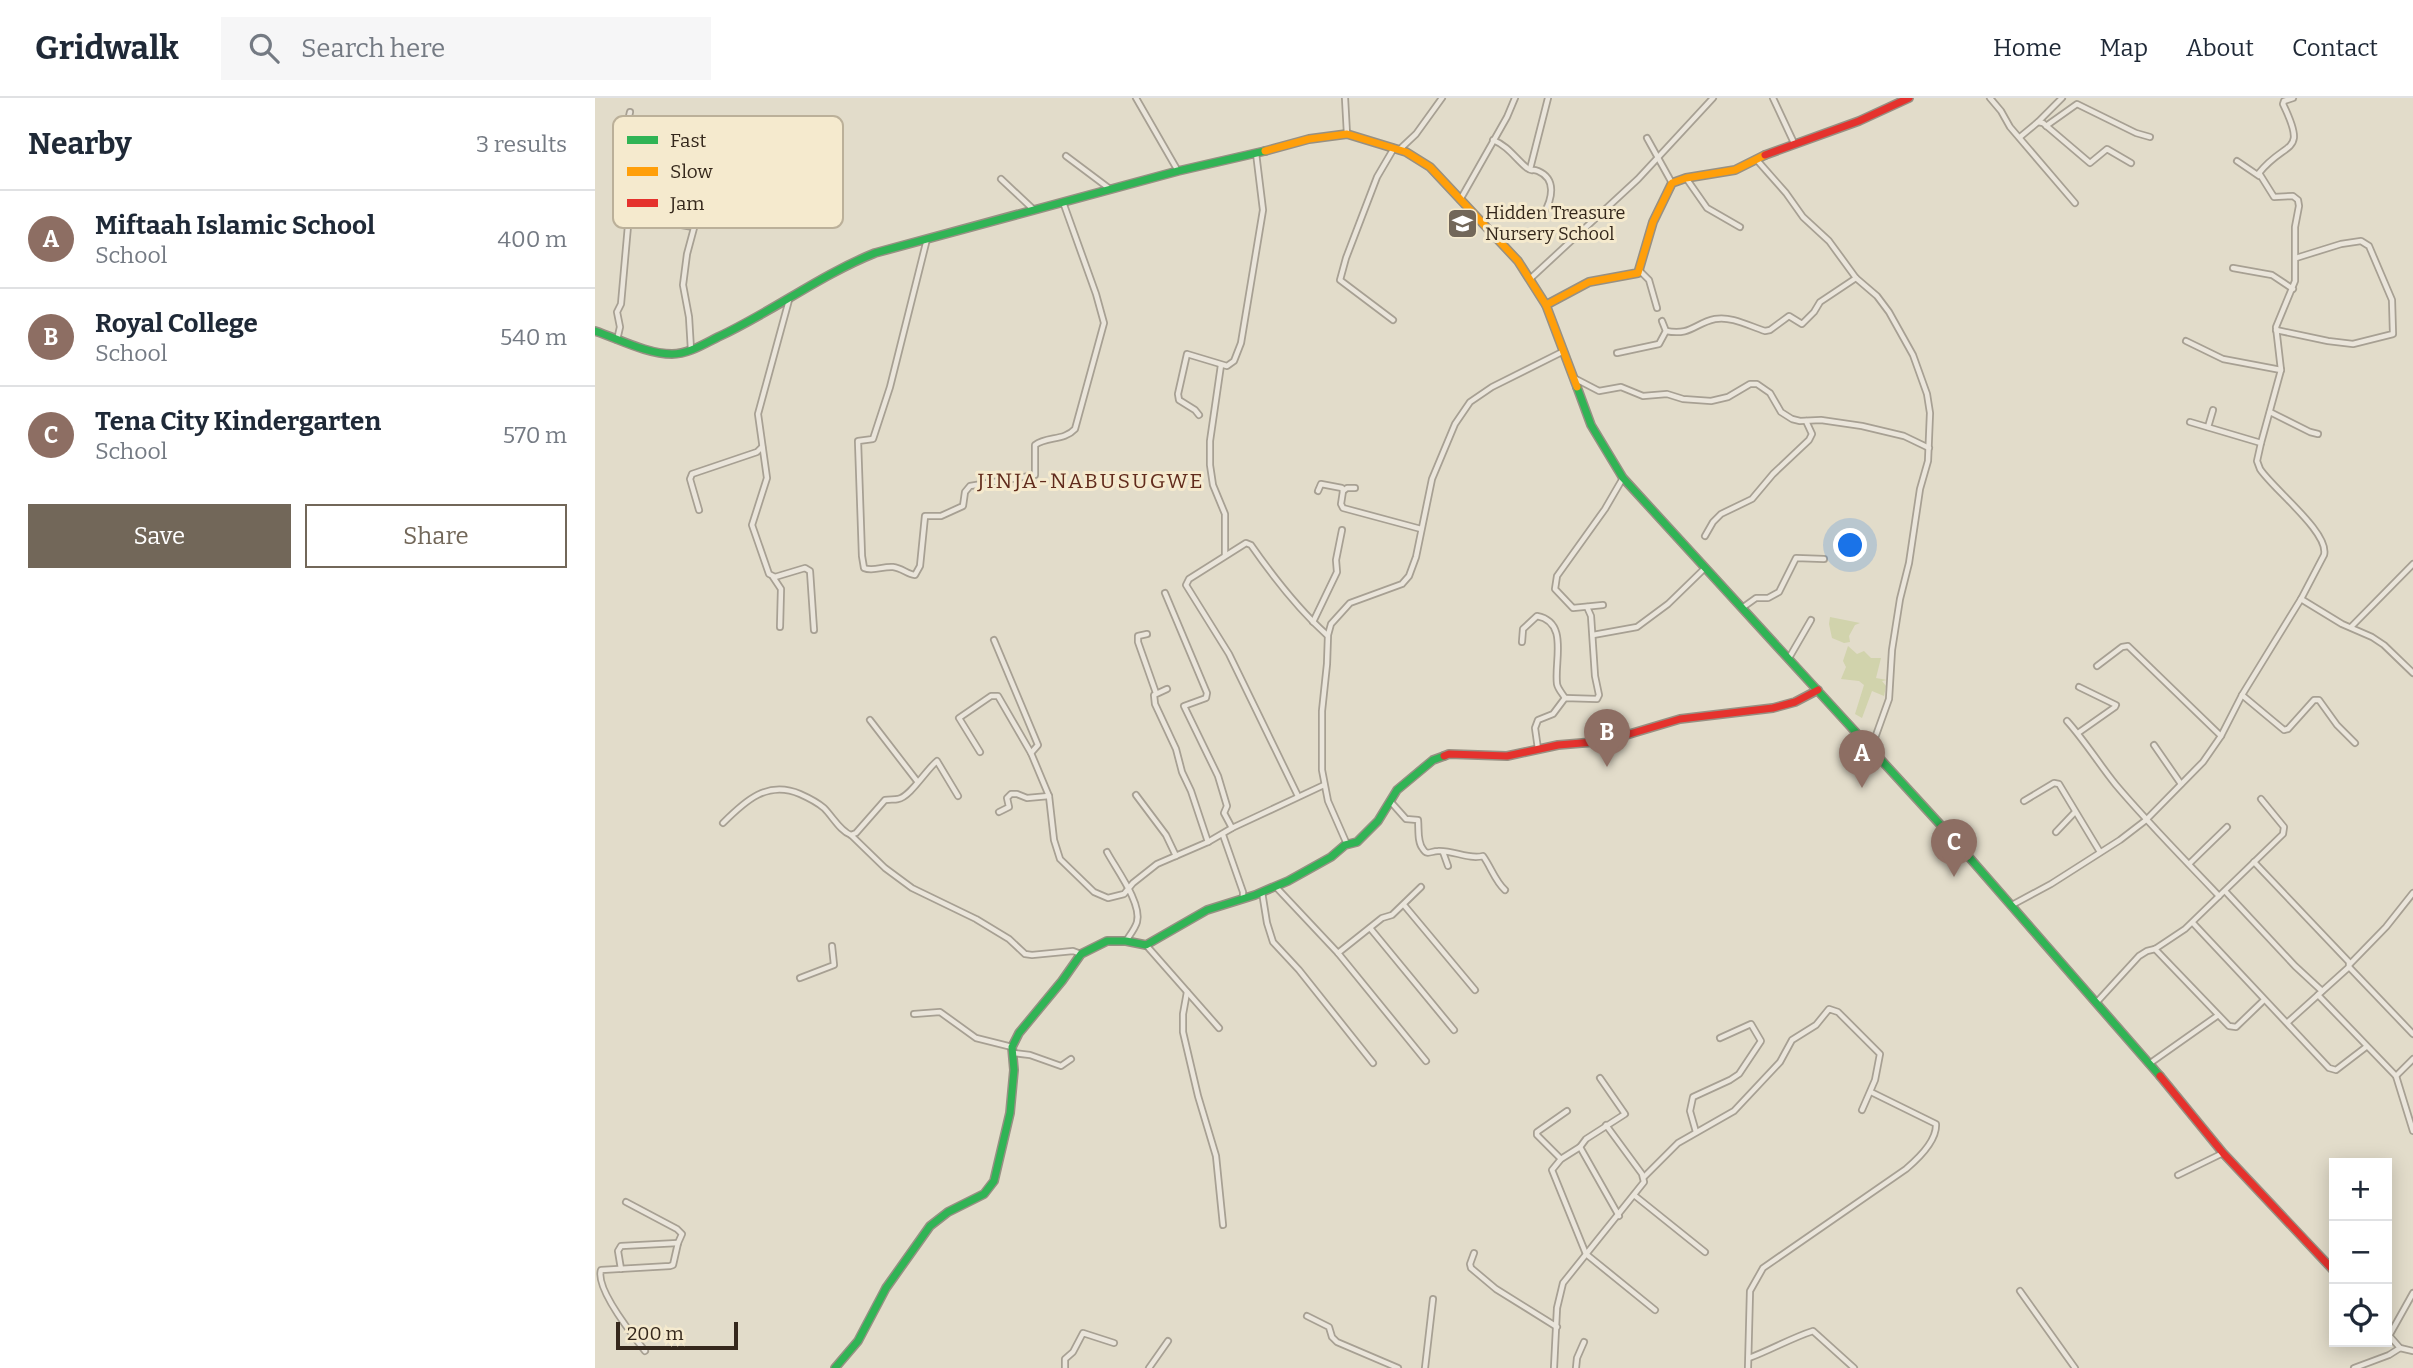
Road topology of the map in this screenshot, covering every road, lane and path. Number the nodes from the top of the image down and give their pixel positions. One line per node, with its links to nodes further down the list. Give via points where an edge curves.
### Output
1 (1136, 98): 31 (street)
2 (1345, 98): 17 (street)
3 (1442, 98): 23 (street, via 1416,134)
4 (1515, 98): 21 (street)
5 (1548, 98): 30 (street)
6 (1713, 98): 26 (street)
7 (1773, 98): 22 (street)
8 (1909, 98): 12 (street)
9 (1990, 98): 20 (street)
10 (2062, 98): 15 (street)
11 (2294, 98): 32 (street, via 2283,104 2293,124 2294,139)
12 (1893, 102): 22 (street, via 1859,121)
13 (630, 112): 14 (street)
14 (629, 116)
15 (2038, 122): 16 (street); 20 (street)
16 (2046, 126): 18 (street, via 2077,104); 29 (street, via 2090,163 2107,149)
17 (1347, 134): 23 (street); 24 (street)
18 (2150, 137)
19 (1647, 138): 26 (street)
20 (2020, 138): 39 (street)
21 (1493, 140): 30 (street); 37 (street)
22 (1794, 143): 27 (street)
23 (1397, 148): 37 (street, via 1430,167); 55 (street, via 1377,177 1340,280)
24 (1256, 153): 31 (street); 65 (street, via 1263,204 1241,343 1234,361)
25 (1066, 156): 36 (street)
26 (1657, 157): 35 (street); 49 (street)
27 (1756, 159): 33 (street, via 1722,174); 50 (street)
28 (2237, 161): 32 (street)
29 (2131, 163)
30 (1530, 169): 41 (street, via 1551,182)
31 (1178, 171): 36 (street)
32 (2259, 176): 46 (street, via 2276,198 2293,196 2298,202)
33 (1686, 178): 35 (street); 42 (street, via 1707,208)
34 (1001, 179): 40 (street)
35 (1672, 183): 48 (street, via 1653,222)
36 (1111, 189): 38 (street)
37 (1460, 201): 49 (street)
38 (1063, 202): 40 (street); 45 (street, via 1104,323 1075,429 1062,438 1035,444 1035,475 970,486 963,506 941,516 925,516 915,575 892,567 864,568 858,441 871,441 878,429)
39 (2075, 203)
40 (1034, 210): 45 (street)
41 (1544, 213)
42 (1739, 226)
43 (627, 228): 60 (street)
44 (693, 228): 62 (street, via 683,285)
45 (927, 238): 52 (street, via 855,261)
46 (2296, 258): 51 (street); 57 (street, via 2361,241 2369,246 2392,300 2393,334 2353,344)
47 (2233, 268): 51 (street, via 2272,275)
48 (1640, 271): 53 (street, via 1589,282); 54 (street, via 1649,280)
49 (1531, 278): 53 (street)
50 (1856, 278): 59 (street, via 1820,302 1802,324 1789,316 1765,331 1721,319 1685,332); 77 (street, via 1889,312 1913,355 1927,394)
51 (2293, 289): 57 (street)
52 (789, 299): 62 (street); 76 (street, via 758,415)
53 (1546, 305): 63 (street)
54 (1657, 308)
55 (1393, 320)
56 (1662, 321): 59 (street)
57 (2276, 330): 66 (street)
58 (595, 331): 60 (street)
59 (1666, 331): 64 (street, via 1659,344)
60 (617, 340): 62 (street, via 667,354)
61 (2186, 341): 66 (street, via 2223,359)
62 (691, 350)
63 (1564, 350): 67 (street); 83 (street, via 1470,402 1455,424 1432,479)
64 (1617, 353)
65 (1221, 364): 70 (street, via 1187,354 1178,400); 86 (street, via 1210,440 1213,485 1225,514)
66 (2281, 370): 69 (street)
67 (1574, 377): 71 (street, via 1599,391 1622,387 1643,396 1667,394 1711,401 1757,384 1772,395 1783,414); 78 (street, via 1591,425)
68 (2213, 410): 73 (street)
69 (2270, 412): 74 (street); 75 (street)
70 (1199, 415)
71 (1805, 421): 77 (street, via 1862,426 1904,436); 85 (street, via 1812,434 1809,440 1752,499 1721,514)
72 (2190, 422): 73 (street)
73 (2208, 428): 75 (street)
74 (2318, 434)
75 (2261, 443): 92 (street, via 2260,469 2325,547)
76 (763, 446): 82 (street, via 757,453 692,474); 90 (street, via 767,478 752,525)
77 (1929, 448): 122 (street, via 1899,599 1889,699)
78 (1623, 478): 89 (street); 94 (street, via 1557,576 1555,589 1570,607)
79 (1355, 488): 81 (street)
80 (1318, 491): 81 (street, via 1326,484)
81 (1343, 491): 83 (street, via 1343,508)
82 (699, 509)
83 (1421, 529): 102 (street, via 1405,581 1350,603 1337,615)
84 (1342, 530): 97 (street, via 1337,572)
85 (1705, 536)
86 (1225, 556): 97 (street, via 1246,543 1251,545); 131 (street, via 1186,585 1229,654)
87 (1824, 559): 95 (street, via 1796,558 1779,592)
88 (2413, 564): 99 (street)
89 (1706, 568): 95 (street); 103 (street, via 1637,627)
90 (773, 576): 98 (street, via 781,589); 100 (street, via 805,568 810,571)
91 (1165, 593): 140 (street, via 1207,693 1206,698 1184,706 1217,776)
92 (2301, 599): 99 (street); 113 (street)
93 (1602, 605): 94 (street)
94 (1587, 607): 103 (street)
95 (1741, 608): 106 (street)
96 (1811, 620): 106 (street)
97 (1313, 622): 102 (street)
98 (780, 627)
99 (2351, 627): 108 (street, via 2384,645)
100 (814, 630)
101 (1147, 634): 112 (street, via 1138,636 1138,642)
102 (1328, 635): 127 (street, via 1321,744)
103 (1593, 635): 114 (street, via 1599,695 1591,700)
104 (994, 640): 124 (street, via 1038,745)
105 (1522, 642): 114 (street, via 1523,629 1537,616 1553,623 1558,642 1557,688)
106 (1789, 658): 111 (street)
107 (2097, 666): 118 (street, via 2128,646)
108 (2413, 673)
109 (2079, 687): 117 (street, via 2116,707)
110 (1167, 689): 112 (street)
111 (1818, 690): 121 (street, via 1773,708 1680,719 1606,741); 122 (street)
112 (1156, 693): 144 (street, via 1155,704)
113 (2242, 695): 118 (street); 119 (street, via 2284,730 2319,700)
114 (1565, 698): 121 (street, via 1553,714 1538,720)
115 (870, 720): 125 (street)
116 (2067, 721): 117 (street)
117 (2078, 733): 137 (street)
118 (2221, 736): 126 (street)
119 (2355, 743)
120 (2154, 745): 126 (street)
121 (1538, 751): 133 (street, via 1507,756 1449,754 1418,770)
122 (1871, 751): 163 (street)
123 (981, 752): 124 (street, via 959,718 998,696)
124 (1031, 753): 129 (street)
125 (917, 781): 128 (street, via 939,762); 142 (street, via 906,795 883,802)
126 (2182, 784): 137 (street)
127 (1324, 785): 131 (street); 145 (street)
128 (958, 796)
129 (1049, 796): 135 (street, via 1011,794 1009,807); 155 (street, via 1060,859 1101,896)
130 (1136, 796): 149 (street)
131 (1298, 796): 140 (street)
132 (2261, 799): 150 (street, via 2284,831)
133 (1390, 800): 145 (street, via 1365,835); 147 (street, via 1406,819 1418,820 1423,851)
134 (2024, 801): 136 (street, via 2056,782)
135 (999, 812)
136 (2074, 812): 141 (street); 148 (street)
137 (2147, 820): 148 (street); 151 (street)
138 (723, 823): 142 (street, via 754,795 787,790 817,803)
139 (2227, 827): 151 (street)
140 (1231, 828): 143 (street)
141 (2056, 832)
142 (851, 835): 171 (street, via 912,888 976,919 1025,954)
143 (1223, 835): 144 (street); 161 (street)
144 (1209, 842): 149 (street)
145 (1345, 845): 153 (street)
146 (1107, 852): 155 (street)
147 (1443, 852): 152 (street); 156 (street, via 1483,856)
148 (2100, 852): 163 (street)
149 (1176, 856): 155 (street, via 1157,864)
150 (2254, 862): 157 (street); 172 (street)
151 (2189, 864): 160 (street)
152 (1448, 866)
153 (1276, 887): 158 (street); 170 (street)
154 (1421, 887): 162 (street)
155 (1128, 890): 166 (street, via 1137,923)
156 (1505, 890)
157 (2225, 891): 160 (street); 176 (street)
158 (1262, 892): 161 (street); 191 (street, via 1273,942)
159 (2413, 893): 172 (street)
160 (2219, 896): 164 (street)
161 (1243, 900): 167 (street, via 1207,910)
162 (1404, 905): 165 (street); 174 (street)
163 (2012, 905): 178 (street)
164 (2193, 923): 169 (street); 177 (street)
165 (1370, 928): 170 (street); 183 (street)
166 (1126, 941): 167 (street); 171 (street, via 1101,942)
167 (1146, 945): 175 (street)
168 (832, 946): 173 (street, via 833,966)
169 (2155, 949): 178 (street, via 2139,956); 180 (street)
170 (1338, 953): 190 (street)
171 (1081, 954): 187 (street, via 1019,1033)
172 (2349, 965): 176 (street); 184 (street)
173 (800, 978)
174 (1475, 990)
175 (1187, 992): 182 (street); 209 (street, via 1183,1032 1216,1156)
176 (2320, 993): 181 (street); 186 (street)
177 (2265, 1000): 180 (street, via 2236,1027); 181 (street)
178 (2096, 1003): 192 (street)
179 (914, 1014): 187 (street, via 940,1012 976,1038)
180 (2217, 1016): 192 (street)
181 (2288, 1022): 186 (street, via 2332,1070 2342,1068)
182 (1219, 1028)
183 (1454, 1030)
184 (2413, 1034)
185 (1720, 1038): 200 (street, via 1751,1024 1761,1041 1739,1074 1693,1097 1690,1111)
186 (2366, 1047): 193 (street)
187 (1012, 1050): 188 (street, via 1061,1066); 231 (street, via 1010,1113 994,1181 984,1194 930,1226 886,1288 858,1341)
188 (1071, 1059)
189 (2413, 1059): 193 (street)
190 (1426, 1061)
191 (1373, 1063)
192 (2148, 1065): 202 (street)
193 (2396, 1076): 199 (street)
194 (1600, 1078): 198 (street, via 1625,1112)
195 (1871, 1093): 196 (street); 200 (street, via 1881,1054 1839,1012 1829,1009 1816,1026 1792,1040 1780,1062 1734,1111); 230 (street, via 1936,1124 1936,1130 1921,1158 1763,1268 1750,1291)
196 (1862, 1110)
197 (1567, 1111): 203 (street, via 1537,1132)
198 (1606, 1125): 201 (street); 205 (street)
199 (2413, 1131)
200 (1696, 1132): 205 (street)
201 (1580, 1147): 203 (street); 208 (street)
202 (2223, 1153): 204 (street); 214 (street)
203 (1561, 1159): 213 (street, via 1552,1170)
204 (2178, 1175)
205 (1644, 1177): 206 (street)
206 (1634, 1195): 208 (street); 212 (street)
207 (626, 1202): 210 (street, via 681,1231)
208 (1619, 1216): 213 (street)
209 (1223, 1225)
210 (678, 1243): 215 (street, via 673,1265); 215 (street, via 621,1247)
211 (1474, 1252): 221 (street, via 1471,1268 1496,1290)
212 (1705, 1252)
213 (1586, 1254): 219 (street); 221 (street, via 1562,1287)
214 (2329, 1266)
215 (621, 1269): 228 (street, via 601,1270 597,1279)
216 (2020, 1291): 239 (street)
217 (2413, 1293): 222 (street)
218 (1433, 1299): 235 (street)
219 (1655, 1310)
220 (1307, 1316): 234 (street, via 1329,1327 1334,1340)
221 (1557, 1327): 236 (street)
222 (2392, 1328)
223 (2392, 1339): 227 (street)
224 (1168, 1340): 233 (street)
225 (1584, 1342): 237 (street)
226 (1114, 1343): 232 (street, via 1083,1333 1065,1359)
227 (2400, 1348): 229 (street); 240 (street)
228 (645, 1351)
229 (2413, 1351)
230 (1747, 1364): 238 (street, via 1779,1344 1813,1331)
231 (835, 1368)
232 (1065, 1368)
233 (1149, 1368)
234 (1398, 1368)
235 (1425, 1368)
236 (1554, 1368)
237 (1576, 1368)
238 (1854, 1368)
239 (2075, 1368)
240 (2354, 1368)

